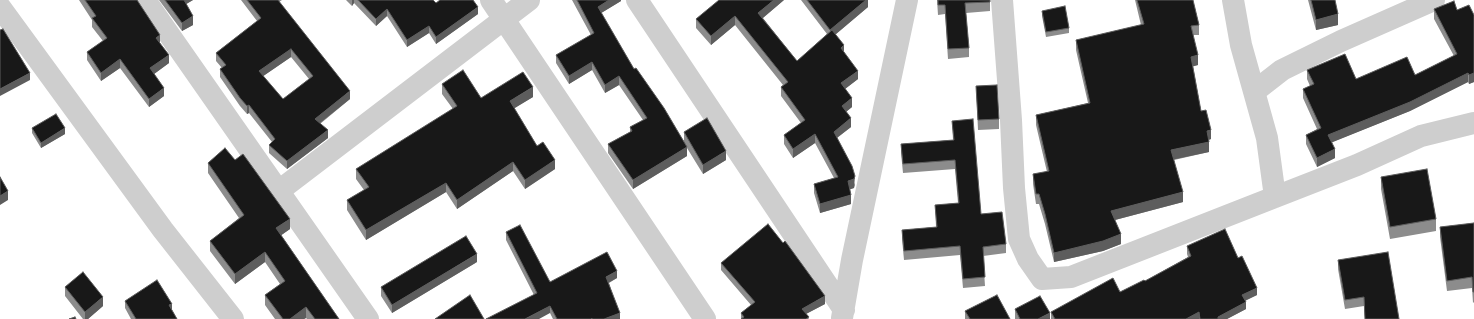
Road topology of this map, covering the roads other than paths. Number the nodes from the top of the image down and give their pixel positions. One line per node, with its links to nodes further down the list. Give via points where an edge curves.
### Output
1 (145, 0): 13 (street)
2 (491, 0): 10 (street)
3 (528, 0): 10 (street)
4 (638, 0): 15 (street)
5 (907, 0): 15 (street, via 852,260)
6 (1002, 0): 14 (street, via 1014,188 1020,239 1028,259 1042,279 1071,277)
7 (1233, 0): 11 (street)
8 (1434, 0): 11 (street, via 1282,70)
9 (0, 7): 16 (street, via 163,230)
10 (503, 20): 13 (street); 18 (street)
11 (1255, 91): 14 (street, via 1268,138)
12 (1474, 123): 14 (street, via 1421,136)
13 (280, 190): 17 (street)
14 (1274, 197)
15 (843, 315)
16 (233, 319)
17 (368, 319)
18 (705, 319)

